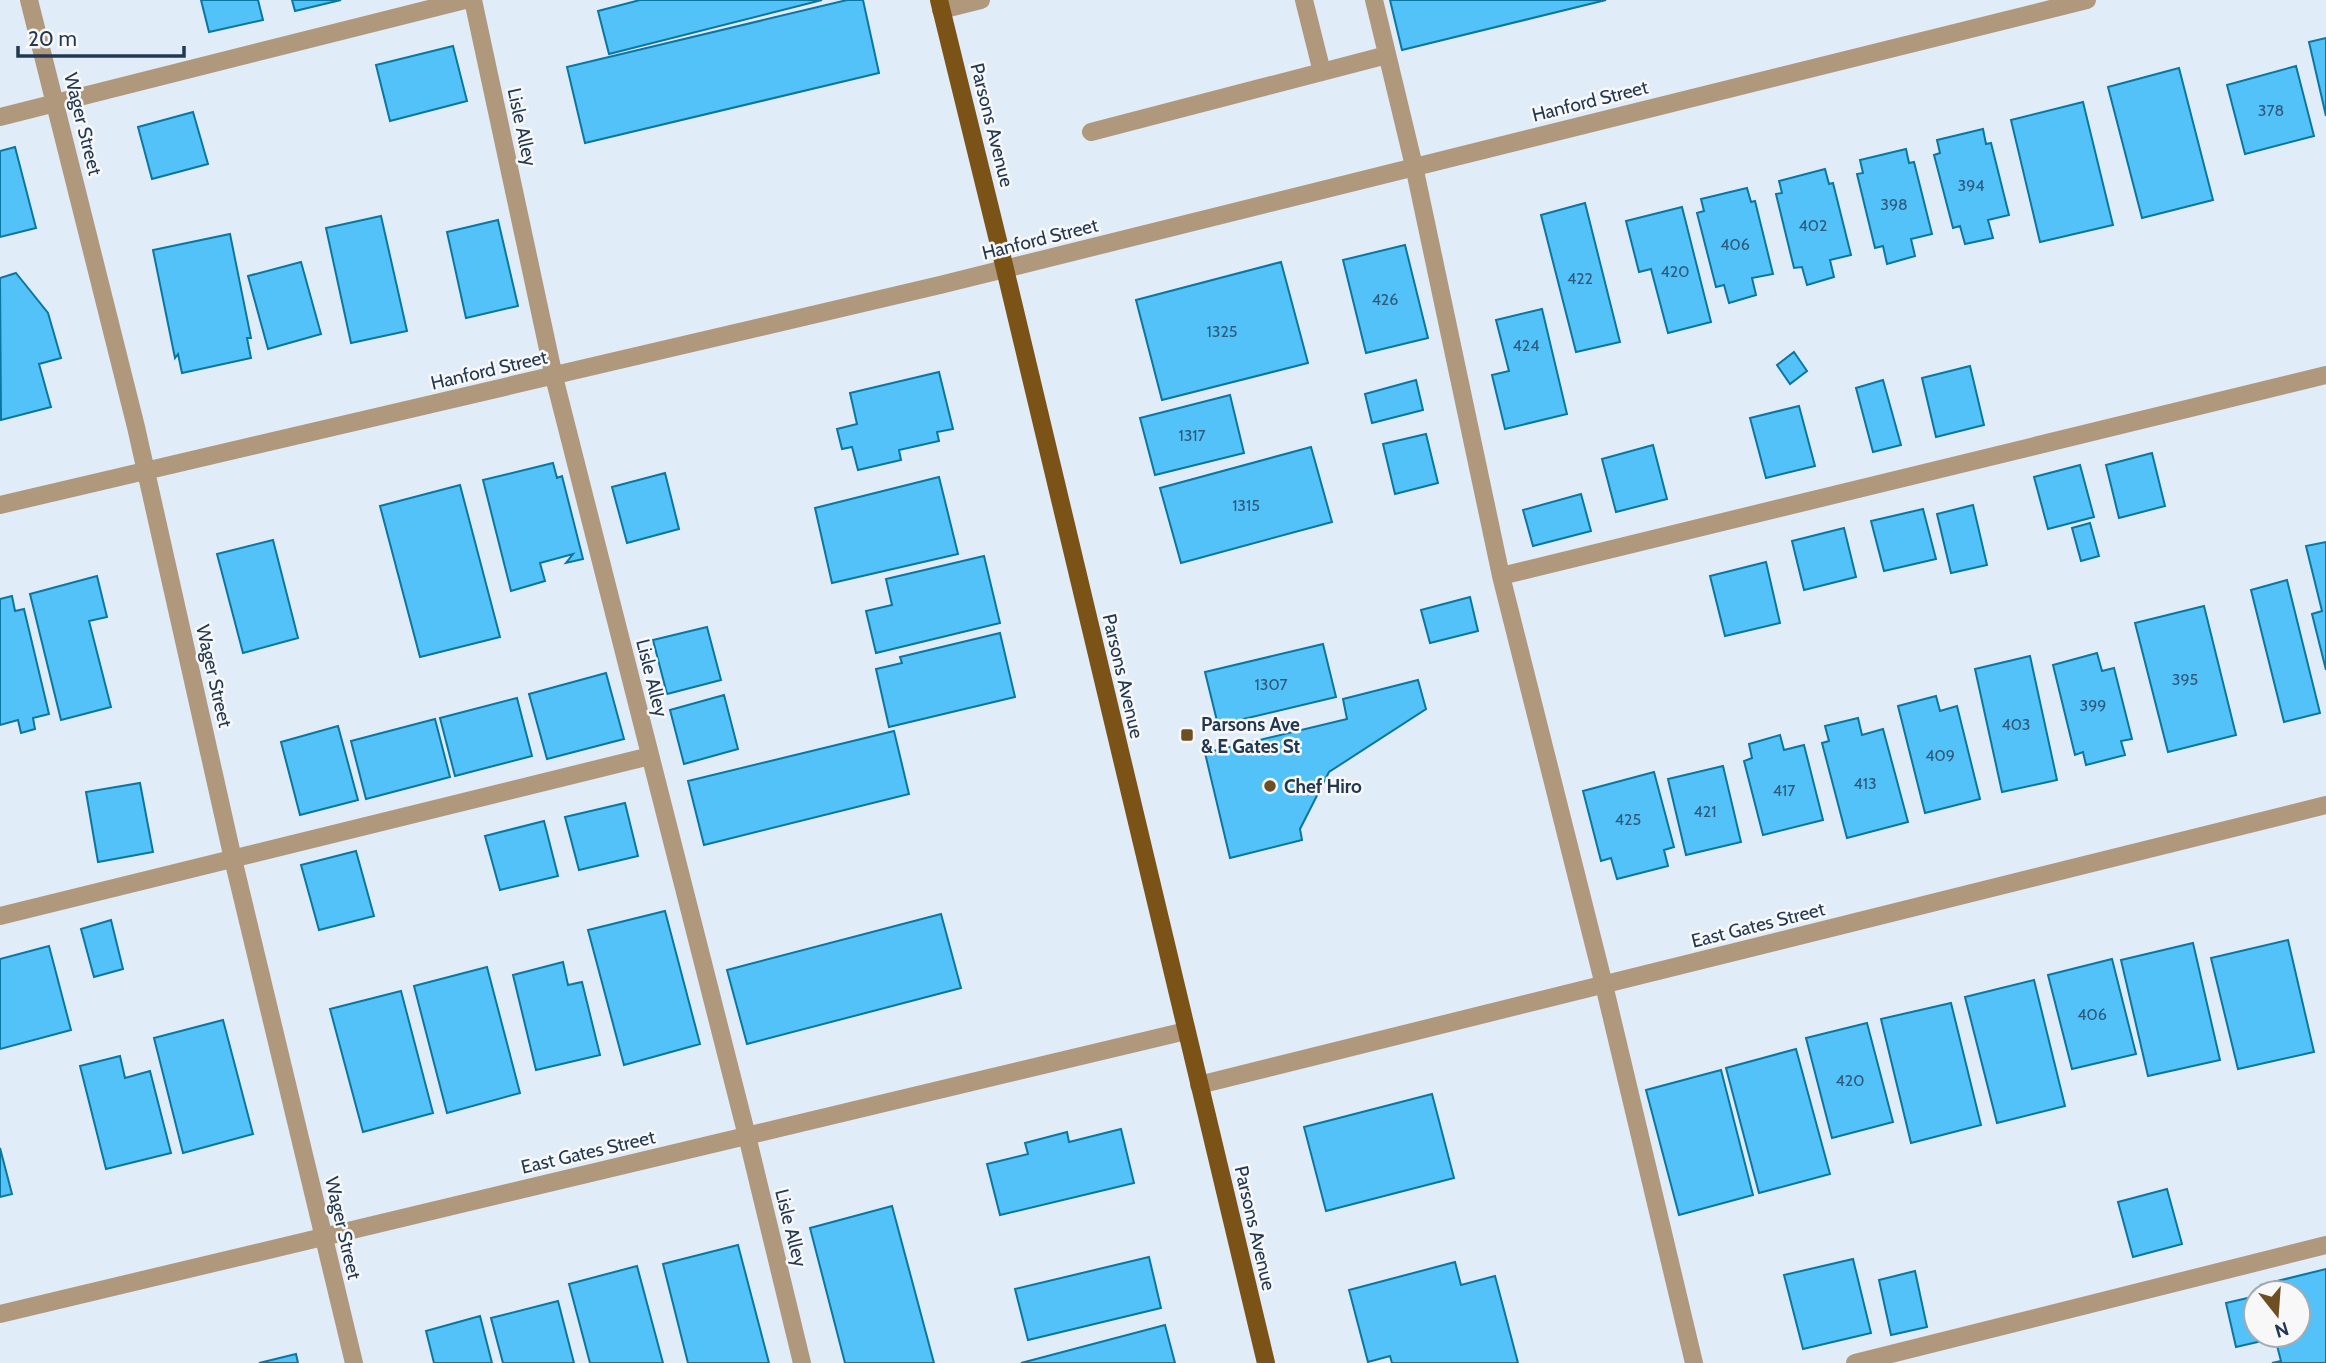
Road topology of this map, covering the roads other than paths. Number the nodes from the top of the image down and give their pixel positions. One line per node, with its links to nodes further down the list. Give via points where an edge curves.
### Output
1 (29, 0): 11 (street, Wager Street)
2 (465, 0): 11 (street)
3 (474, 0): 17 (street, Lisle Alley)
4 (981, 0): 8 (street)
5 (1304, 0): 10 (street)
6 (1374, 0): 9 (street)
7 (2087, 0): 14 (street, Hanford Street)
8 (940, 5): 15 (main road, Parsons Avenue)
9 (1387, 55): 10 (street); 14 (street)
10 (1322, 72): 13 (street)
11 (56, 103): 12 (street); 18 (street, Wager Street)
12 (0, 117)
13 (1091, 132)
14 (1414, 166): 15 (street, Hanford Street); 20 (street)
15 (1006, 269): 17 (street, Hanford Street); 26 (main road, Parsons Avenue)
16 (2326, 375): 20 (street)
17 (554, 377): 18 (street, Hanford Street); 21 (street, Lisle Alley)
18 (146, 470): 19 (street, Hanford Street); 23 (street, Wager Street)
19 (0, 505)
20 (1501, 576): 25 (street)
21 (650, 756): 23 (street); 28 (street, Lisle Alley)
22 (2325, 808): 25 (street, East Gates Street)
23 (233, 859): 24 (street); 29 (street, Wager Street)
24 (0, 916)
25 (1605, 985): 27 (street, East Gates Street); 35 (street)
26 (1186, 1031): 27 (main road, Parsons Avenue); 28 (street, East Gates Street)
27 (1199, 1085): 34 (main road, Parsons Avenue)
28 (747, 1136): 29 (street, East Gates Street); 33 (street, Lisle Alley)
29 (323, 1237): 31 (street, East Gates Street); 32 (street, Wager Street)
30 (2326, 1245): 36 (street)
31 (0, 1314)
32 (354, 1363)
33 (802, 1363)
34 (1266, 1363)
35 (1694, 1363)
36 (1855, 1363)

